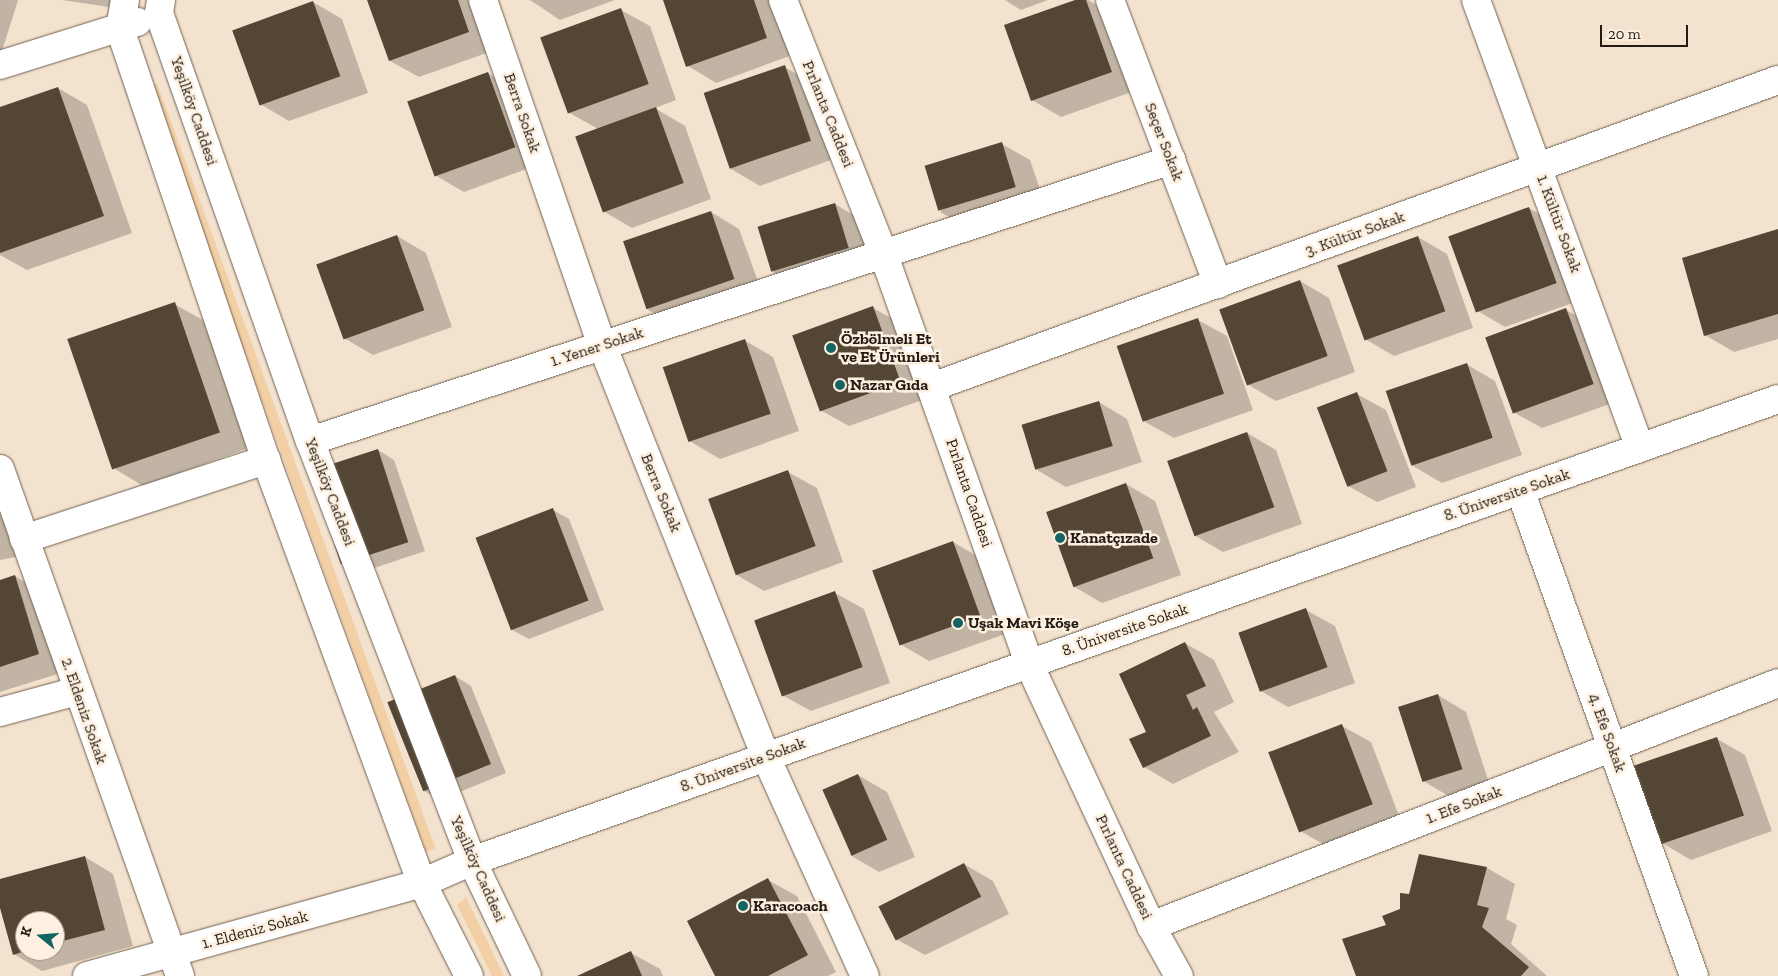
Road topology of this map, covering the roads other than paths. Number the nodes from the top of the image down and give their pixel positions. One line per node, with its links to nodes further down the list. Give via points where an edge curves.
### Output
1 (125, 0): 7 (street)
2 (483, 0): 14 (street, Berra Sokak)
3 (783, 0): 12 (street, Pırlanta Caddesi)
4 (1110, 0): 10 (street, Seçer Sokak)
5 (1476, 0): 11 (street, 1. Kültür Sokak)
6 (160, 7): 7 (street); 17 (street, Yeşilköy Caddesi)
7 (120, 29): 8 (street); 19 (street)
8 (0, 65)
9 (1778, 80): 11 (street, 3. Kültür Sokak)
10 (1170, 160): 12 (street, 1. Yener Sokak); 13 (street, Seçer Sokak)
11 (1539, 168): 13 (street, 3. Kültür Sokak); 18 (street, 1. Kültür Sokak)
12 (883, 253): 14 (street, 1. Yener Sokak); 15 (street, Pırlanta Caddesi)
13 (1218, 284): 15 (street, 3. Kültür Sokak)
14 (602, 345): 17 (street, 1. Yener Sokak); 28 (street, Berra Sokak)
15 (932, 387): 23 (street, Pırlanta Caddesi)
16 (1778, 399): 18 (street, 8. Üniversite Sokak)
17 (310, 441): 29 (street, Yeşilköy Caddesi)
18 (1640, 448): 21 (street, 8. Üniversite Sokak)
19 (266, 460): 22 (street); 30 (street)
20 (0, 469): 22 (street, 2. Eldeniz Sokak)
21 (1520, 490): 23 (street, 8. Üniversite Sokak); 27 (street, 4. Efe Sokak)
22 (24, 539): 25 (street, 2. Eldeniz Sokak)
23 (1029, 664): 28 (street, 8. Üniversite Sokak); 31 (street, Pırlanta Caddesi)
24 (1778, 683): 27 (street, 1. Efe Sokak)
25 (77, 691): 26 (street); 32 (street, 2. Eldeniz Sokak)
26 (0, 712)
27 (1612, 748): 31 (street, 1. Efe Sokak); 38 (street, 4. Efe Sokak)
28 (766, 757): 29 (street, 8. Üniversite Sokak); 36 (street, Berra Sokak)
29 (472, 861): 30 (street, 8. Üniversite Sokak); 35 (street, Yeşilköy Caddesi)
30 (422, 883): 32 (street, 1. Eldeniz Sokak); 34 (street)
31 (1151, 926): 37 (street, Pırlanta Caddesi)
32 (174, 965): 33 (street, 1. Eldeniz Sokak)
33 (87, 976)
34 (469, 976)
35 (527, 976)
36 (865, 976)
37 (1179, 976)
38 (1694, 976)

